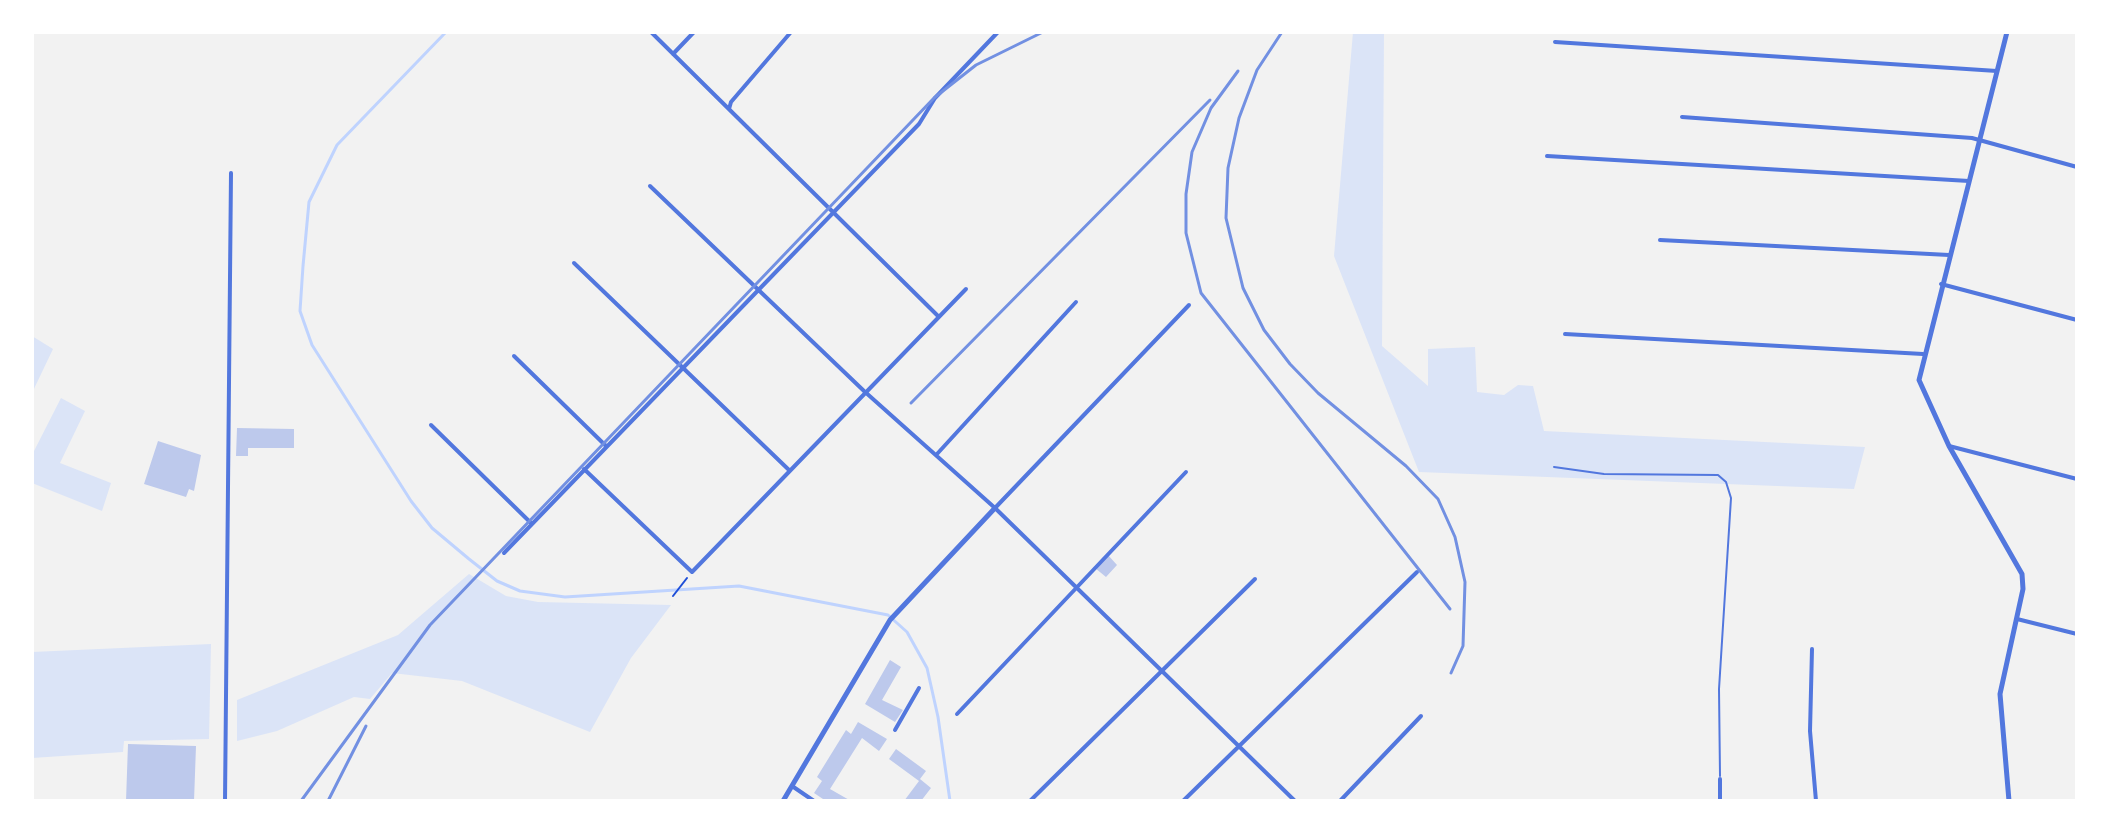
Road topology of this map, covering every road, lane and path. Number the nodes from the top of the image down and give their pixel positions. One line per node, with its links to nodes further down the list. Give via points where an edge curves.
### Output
1 (651, 32): 7 (street)
2 (694, 32): 7 (street)
3 (791, 32): 9 (street)
4 (998, 32): 17 (street)
5 (2007, 32): 8 (street)
6 (1555, 42): 8 (street)
7 (673, 54): 9 (street)
8 (1997, 71): 11 (street)
9 (729, 111): 17 (street)
10 (1682, 117): 11 (street)
11 (1979, 141): 13 (street); 15 (street)
12 (1547, 156): 15 (street)
13 (2077, 167)
14 (231, 173): 61 (street)
15 (1969, 181): 19 (street)
16 (650, 186): 22 (street)
17 (835, 211): 22 (street); 26 (street)
18 (1660, 240): 19 (street)
19 (1949, 255): 21 (street)
20 (574, 263): 31 (street)
21 (1941, 284): 27 (street); 29 (street)
22 (759, 289): 31 (street); 32 (street)
23 (966, 289): 26 (street)
24 (1076, 302): 36 (street)
25 (1189, 305): 42 (street)
26 (938, 316): 32 (street)
27 (2077, 320)
28 (1565, 334): 29 (street)
29 (1923, 354): 35 (street, via 1919,380)
30 (514, 356): 34 (street)
31 (683, 368): 34 (street); 39 (street)
32 (864, 391): 36 (street); 39 (street)
33 (431, 425): 43 (street)
34 (606, 446): 38 (street)
35 (1949, 446): 41 (street); 50 (street, via 2020,567 2023,589)
36 (937, 454): 42 (street)
37 (1554, 467): 59 (lane, via 1604,474 1718,475 1726,482 1731,498 1719,689)
38 (584, 469): 43 (street); 45 (street)
39 (789, 470): 45 (street)
40 (1186, 472): 48 (street)
41 (2077, 479)
42 (995, 508): 48 (street); 60 (street, via 890,620)
43 (531, 523): 44 (street)
44 (504, 553)
45 (692, 572): 49 (path)
46 (1417, 572): 58 (street)
47 (1255, 579): 53 (street)
48 (1076, 588): 53 (street); 55 (street)
49 (673, 596)
50 (2016, 618): 51 (street); 70 (street, via 2000,694)
51 (2077, 634)
52 (1812, 649): 69 (street, via 1810,731)
53 (1161, 670): 58 (street); 64 (street)
54 (919, 688): 57 (street)
55 (957, 714)
56 (1421, 716): 67 (street)
57 (895, 730)
58 (1238, 747): 65 (street); 66 (street)
59 (1720, 779): 68 (street)
60 (792, 786): 62 (street); 63 (street)
61 (225, 801)
62 (783, 801)
63 (814, 801)
64 (1030, 801)
65 (1183, 801)
66 (1295, 801)
67 (1340, 801)
68 (1720, 801)
69 (1816, 801)
70 (2009, 801)

